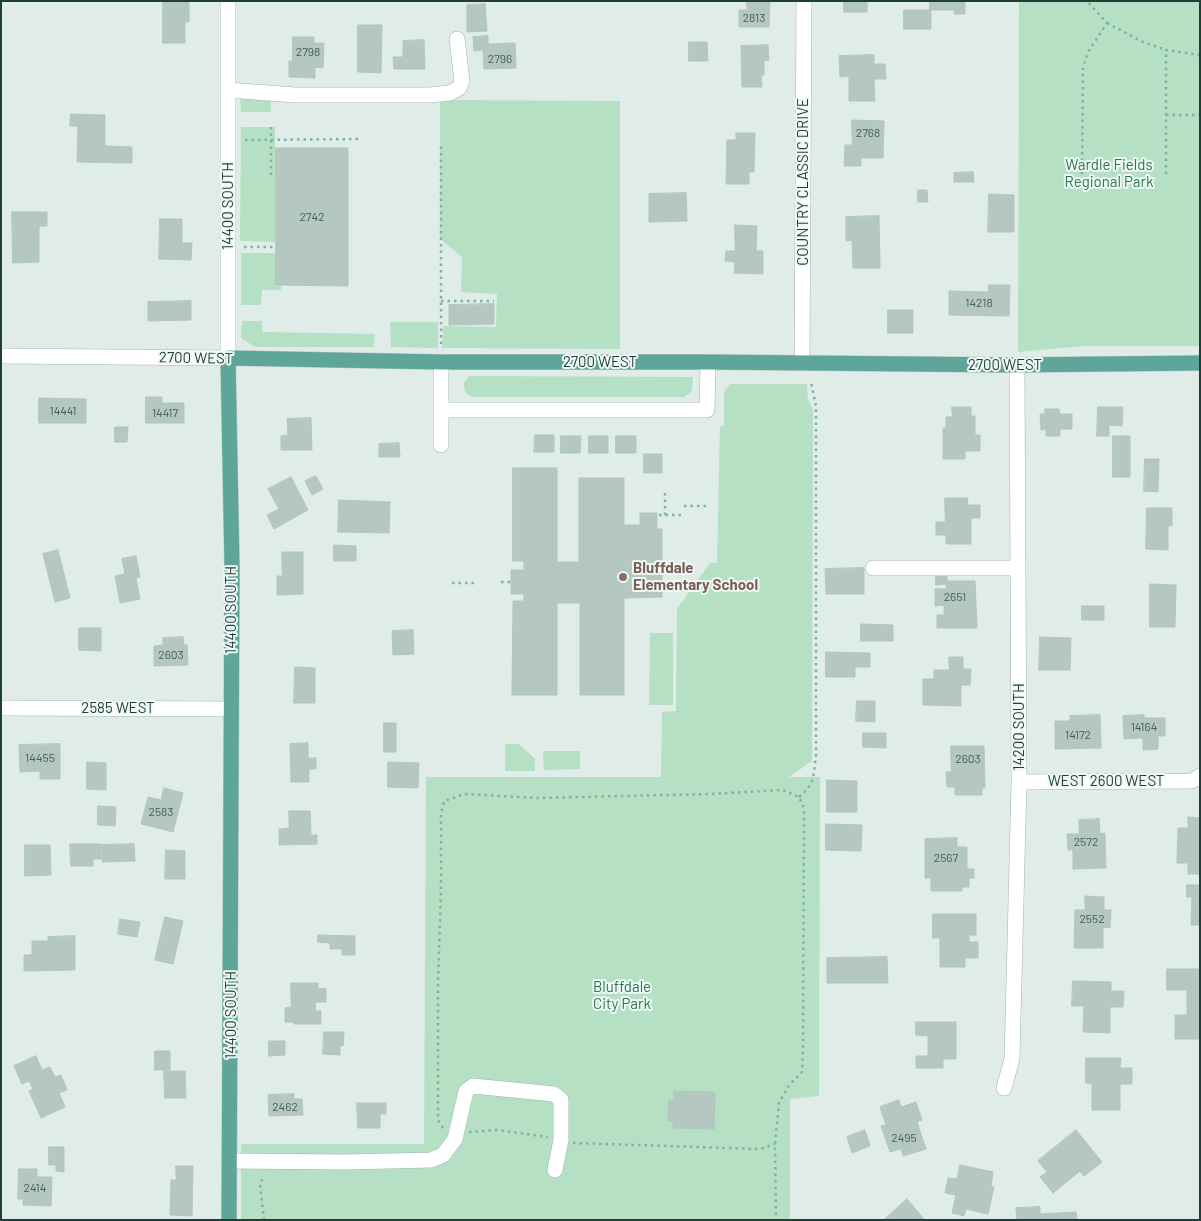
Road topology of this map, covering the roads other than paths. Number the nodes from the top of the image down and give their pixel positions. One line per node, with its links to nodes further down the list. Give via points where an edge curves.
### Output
1 (228, 1): 4 (street, 14400 SOUTH)
2 (804, 1): 10 (street, COUNTRY CLASSIC DRIVE)
3 (457, 39): 4 (street, via 462,81 459,88 450,93 330,95)
4 (228, 90): 6 (street, 14400 SOUTH)
5 (1, 356): 6 (street, 2700 WEST)
6 (228, 358): 7 (main road, 2700 WEST); 17 (main road, 14400 SOUTH)
7 (441, 362): 8 (main road, 2700 WEST); 12 (street)
8 (708, 362): 10 (main road, 2700 WEST); 12 (street, via 707,410)
9 (1200, 362): 11 (main road, 2700 WEST)
10 (802, 363): 11 (main road, 2700 WEST)
11 (1017, 365): 15 (street, 14200 SOUTH)
12 (442, 410): 13 (street)
13 (442, 445)
14 (873, 568): 15 (street)
15 (1018, 568): 19 (street, 14200 SOUTH)
16 (3, 708): 17 (street, 2585 WEST)
17 (231, 709): 21 (main road, 14400 SOUTH)
18 (1196, 779): 19 (street, WEST 2600 WEST)
19 (1019, 782): 20 (street, 14200 SOUTH, via 1012,1060)
20 (1004, 1088)
21 (230, 1161): 22 (street, via 432,1160 443,1155 455,1139 466,1091 473,1086 554,1094 561,1100 562,1140); 23 (main road, 14400 SOUTH)
22 (555, 1170)
23 (229, 1220)

